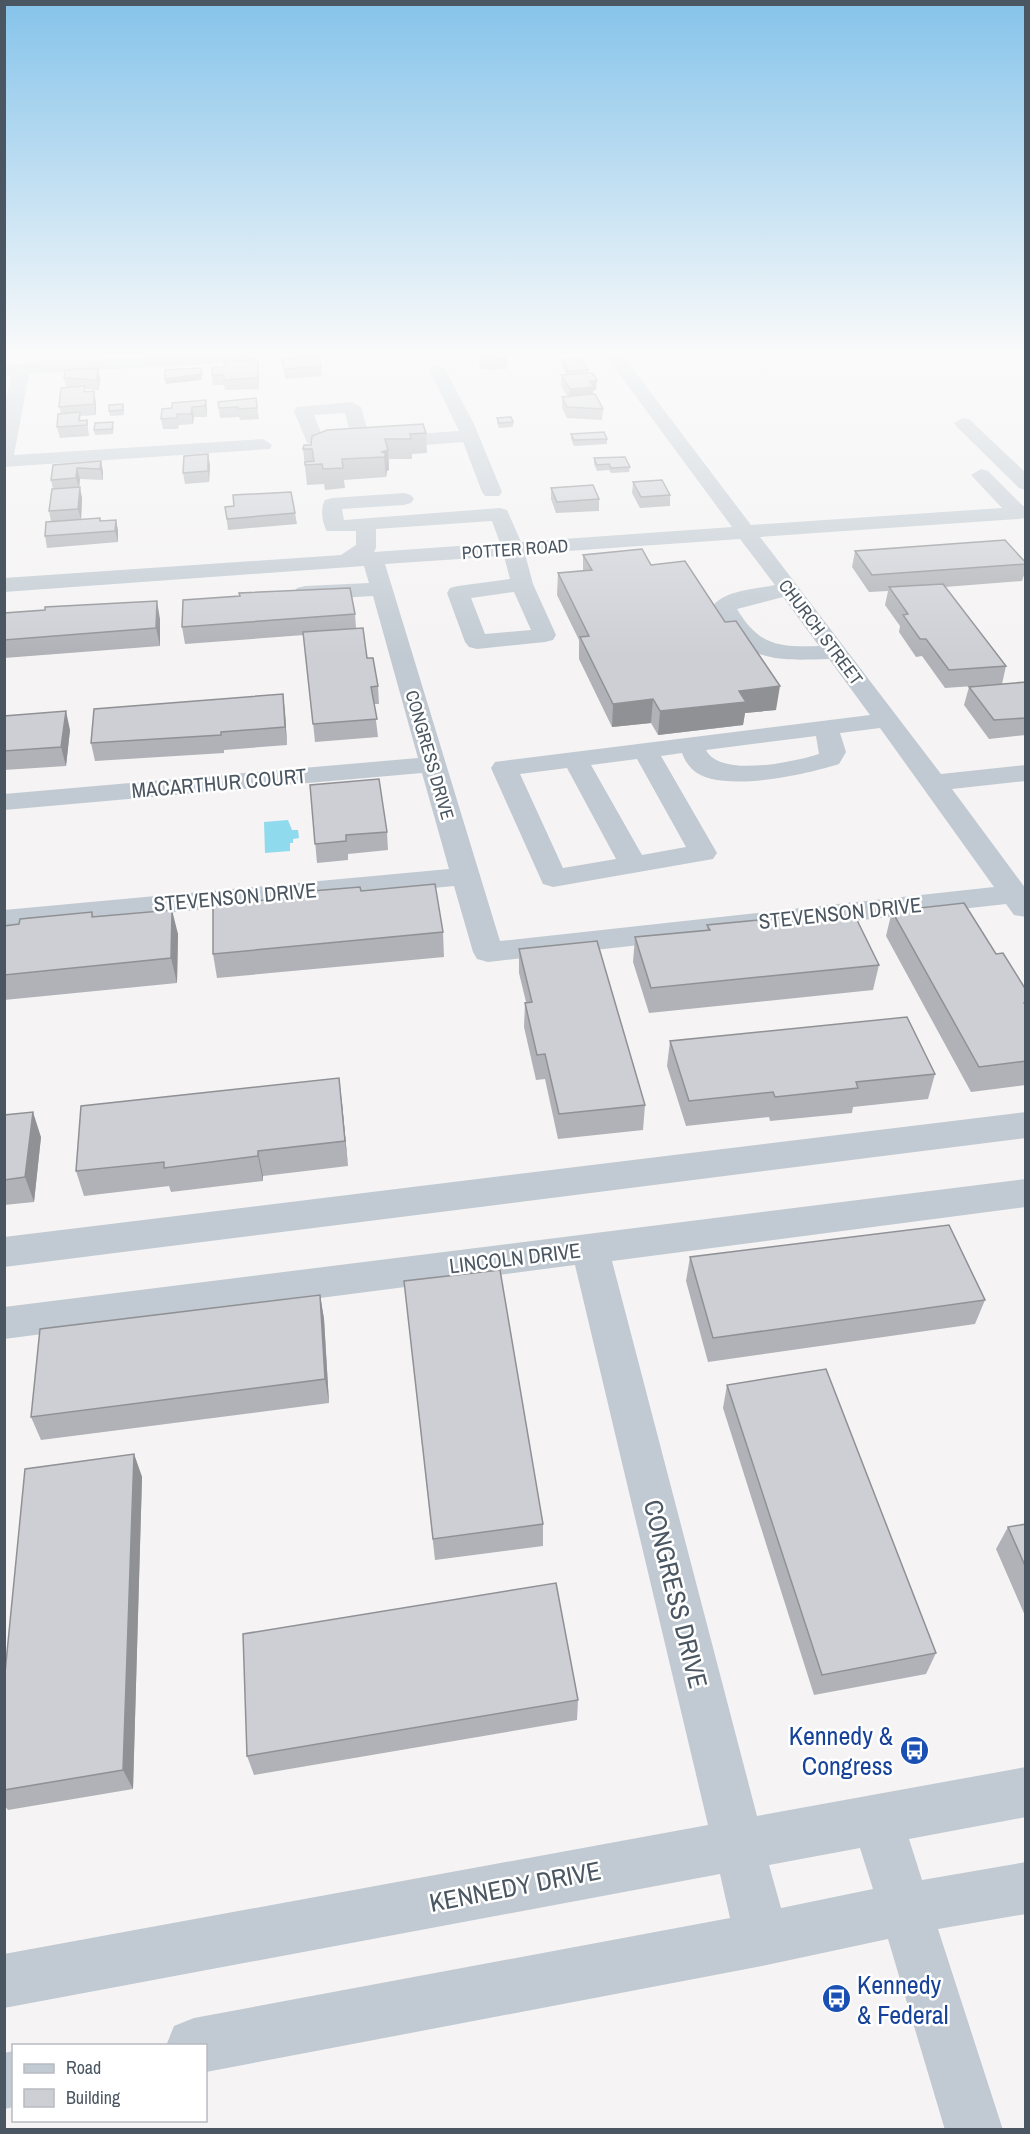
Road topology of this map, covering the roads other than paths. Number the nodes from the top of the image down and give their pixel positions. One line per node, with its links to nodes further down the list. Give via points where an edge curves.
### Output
1 (80, 456): 5 (street)
2 (478, 456): 8 (street)
3 (689, 456): 14 (street, CHURCH STREET)
4 (997, 456): 7 (street)
5 (4, 460)
6 (981, 475): 11 (street)
7 (1026, 484)
8 (492, 492): 9 (street); 12 (street)
9 (469, 494)
10 (423, 497): 13 (street, via 332,504 334,527)
11 (1022, 513): 14 (street, POTTER ROAD)
12 (500, 514): 13 (street); 15 (street)
13 (366, 524): 17 (street, via 366,548)
14 (747, 532): 15 (street, POTTER ROAD); 21 (street, CHURCH STREET)
15 (513, 549): 16 (street, POTTER ROAD); 18 (street)
16 (373, 559): 17 (street, POTTER ROAD); 20 (street, CONGRESS DRIVE)
17 (345, 561): 19 (street, POTTER ROAD)
18 (522, 584)
19 (4, 585)
20 (381, 588): 22 (street); 29 (street, CONGRESS DRIVE)
21 (790, 590): 23 (street, CHURCH STREET); 23 (street, via 744,598 724,606 735,627 757,648 782,653)
22 (282, 594)
23 (837, 652): 24 (street, CHURCH STREET)
24 (887, 720): 25 (street); 31 (street, CHURCH STREET)
25 (826, 728): 26 (street); 26 (street, via 833,752 830,759 748,773 714,771 703,765)
26 (690, 745): 27 (street)
27 (645, 750): 28 (street); 33 (street, via 703,853)
28 (575, 759): 33 (street); 33 (street, via 504,768 552,878)
29 (433, 764): 32 (street, MACARTHUR COURT); 34 (street, CONGRESS DRIVE)
30 (1026, 773): 31 (street)
31 (934, 783): 35 (street, CHURCH STREET)
32 (4, 802)
33 (634, 865)
34 (466, 876): 36 (street, STEVENSON DRIVE); 37 (street, CONGRESS DRIVE)
35 (1019, 902): 37 (street, STEVENSON DRIVE)
36 (4, 919)
37 (488, 952)
38 (1026, 1125): 41 (street)
39 (1026, 1193): 40 (street, LINCOLN DRIVE)
40 (590, 1249): 42 (street, LINCOLN DRIVE); 45 (street, CONGRESS DRIVE)
41 (4, 1252)
42 (4, 1323)
43 (1026, 1792): 44 (street, KENNEDY DRIVE)
44 (876, 1819): 45 (street, KENNEDY DRIVE); 47 (street)
45 (738, 1844): 48 (street, CONGRESS DRIVE); 49 (street, KENNEDY DRIVE)
46 (1026, 1888): 47 (street)
47 (904, 1909): 48 (street); 51 (street)
48 (762, 1939): 50 (street)
49 (4, 1981)
50 (205, 2044)
51 (974, 2130)

